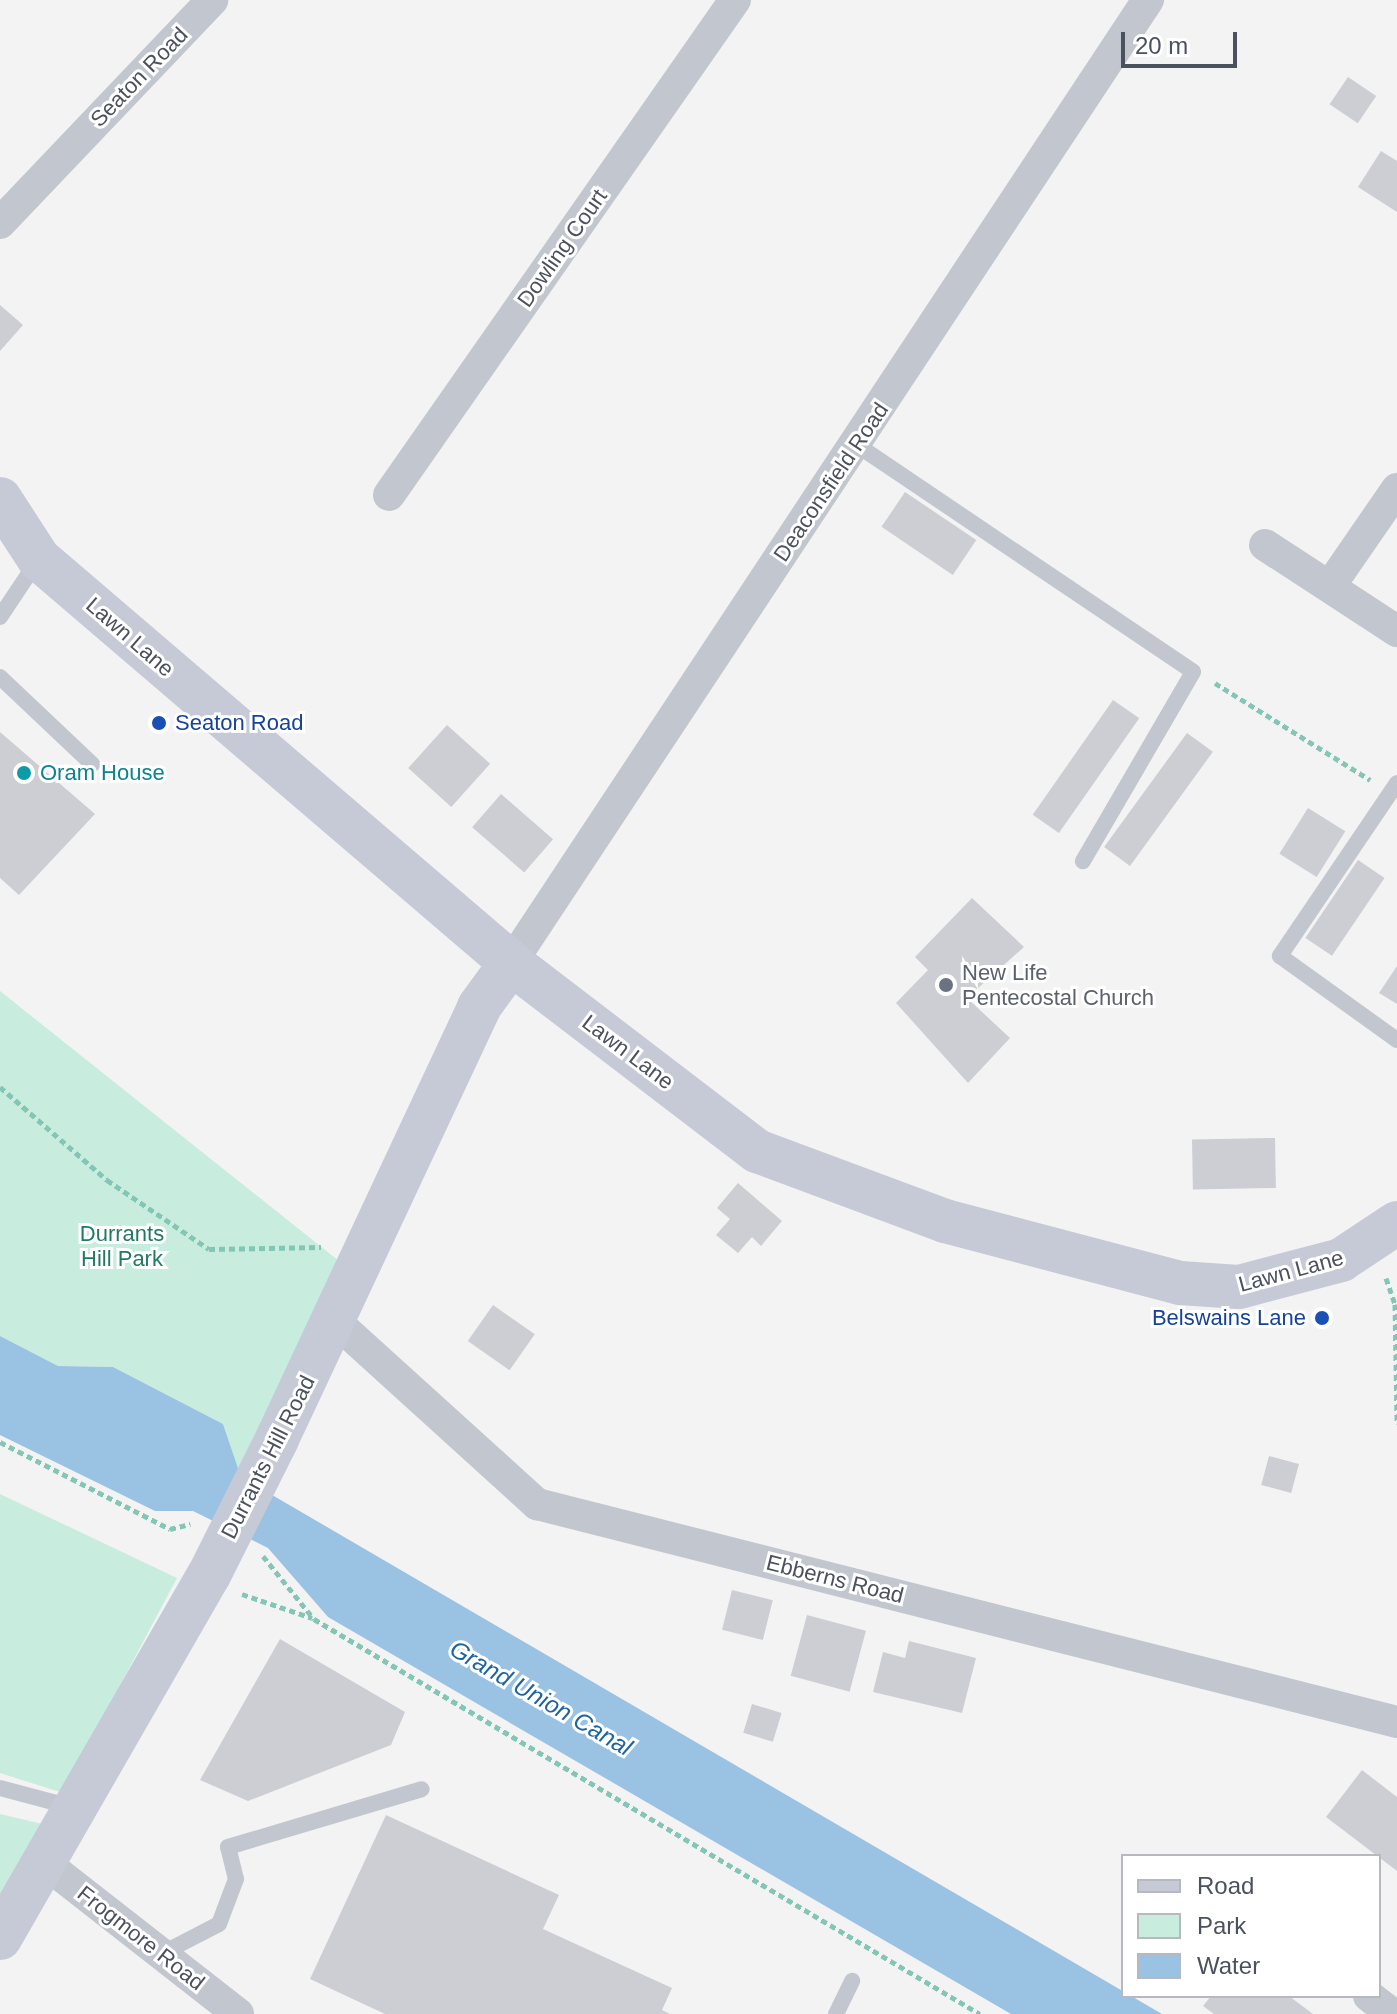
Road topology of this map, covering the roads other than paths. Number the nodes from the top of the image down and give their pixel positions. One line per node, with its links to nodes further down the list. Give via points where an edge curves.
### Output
1 (212, 0): 4 (street, Seaton Road)
2 (735, 0): 7 (street, Dowling Court)
3 (1148, 0): 5 (street, Deaconsfield Road)
4 (0, 223)
5 (857, 445): 17 (lane, via 1193,672); 18 (street, Deaconsfield Road)
6 (1397, 489): 11 (street)
7 (389, 495)
8 (0, 499): 10 (street, Lawn Lane)
9 (1265, 545): 11 (street)
10 (39, 559): 12 (lane); 18 (street, Lawn Lane)
11 (1330, 586): 13 (street)
12 (0, 617)
13 (1397, 631)
14 (0, 677): 15 (lane)
15 (92, 764)
16 (1394, 788): 19 (lane, via 1280,956)
17 (1083, 861)
18 (511, 963): 20 (street, Lawn Lane, via 757,1151 945,1221 1180,1283 1239,1287); 21 (street, Durrants Hill Road, via 479,1007)
19 (1397, 1040)
20 (1385, 1234)
21 (335, 1321): 22 (street, Ebberns Road, via 537,1504); 25 (street, Durrants Hill Road, bridge, via 209,1575)
22 (1397, 1722)
23 (0, 1788): 25 (lane)
24 (422, 1789): 28 (lane, via 228,1847 236,1879 219,1924)
25 (72, 1807): 26 (street, Durrants Hill Road)
26 (45, 1863): 27 (street, Durrants Hill Road); 28 (street, Frogmore Road)
27 (0, 1938)
28 (161, 1954): 31 (street, Frogmore Road)
29 (852, 1981): 32 (lane)
30 (1372, 1998): 33 (street)
31 (238, 2014)
32 (836, 2014)
33 (1392, 2014)

